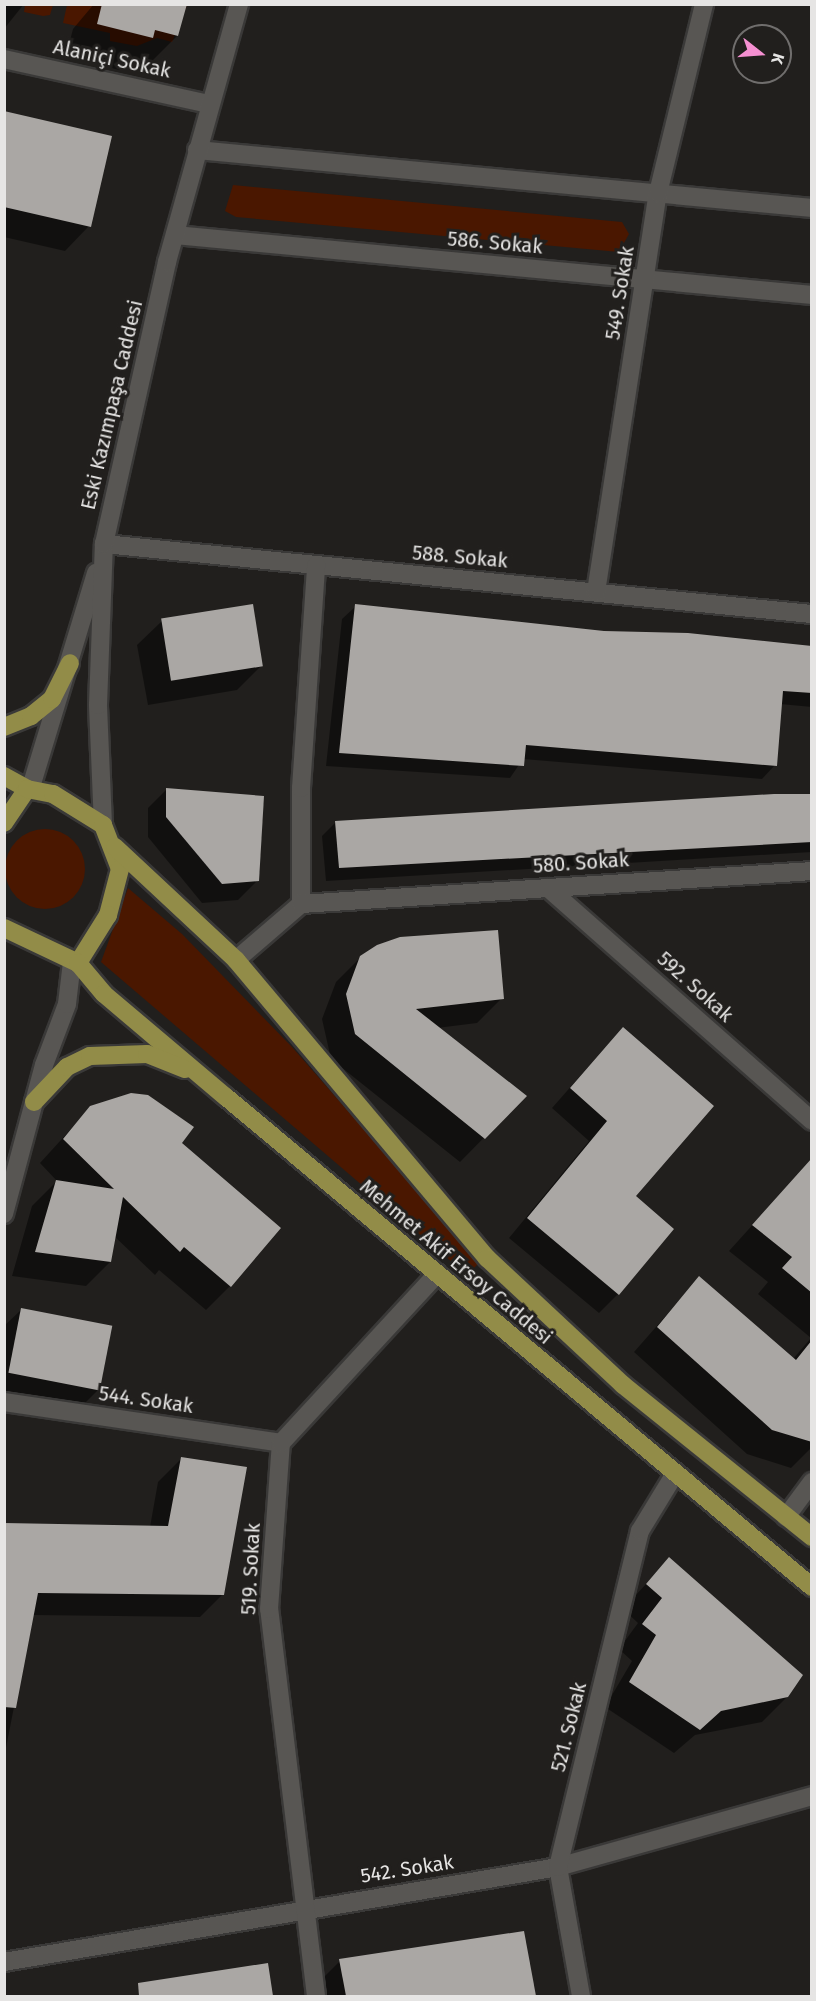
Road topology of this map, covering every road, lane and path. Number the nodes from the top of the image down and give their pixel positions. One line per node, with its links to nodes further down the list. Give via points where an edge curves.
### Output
1 (239, 4): 4 (street, Eski Kazımpaşa Caddesi)
2 (704, 4): 6 (street, 549. Sokak)
3 (4, 59): 4 (street, Alaniçi Sokak)
4 (209, 104): 5 (street, Eski Kazımpaşa Caddesi)
5 (197, 150): 6 (street); 8 (street, Eski Kazımpaşa Caddesi)
6 (658, 193): 7 (street); 9 (street, 549. Sokak)
7 (812, 208)
8 (175, 235): 9 (street, 586. Sokak); 11 (street, Eski Kazımpaşa Caddesi)
9 (644, 279): 10 (street, 586. Sokak); 13 (street, 549. Sokak)
10 (812, 295)
11 (104, 544): 12 (street, 588. Sokak); 15 (street); 20 (street, Eski Kazımpaşa Caddesi, via 98,705)
12 (316, 566): 13 (street, 588. Sokak); 24 (street, via 301,788)
13 (596, 592): 14 (street, 588. Sokak)
14 (812, 614)
15 (70, 663): 16 (main road, via 52,699 32,716); 18 (street)
16 (4, 727)
17 (4, 776): 18 (main road)
18 (29, 788): 19 (main road); 20 (main road, via 72,803)
19 (4, 823)
20 (103, 825): 21 (main road)
21 (116, 847): 26 (main road, Mehmet Akif Ersoy Caddesi, via 146,871); 27 (main road, via 117,892 96,939)
22 (812, 871): 23 (street, 580. Sokak)
23 (548, 888): 24 (street, 580. Sokak); 30 (street, 592. Sokak)
24 (301, 904): 26 (street)
25 (4, 928): 27 (main road)
26 (236, 960): 37 (main road, Mehmet Akif Ersoy Caddesi, via 487,1258 622,1385)
27 (75, 962): 28 (main road, Mehmet Akif Ersoy Caddesi, via 104,994); 29 (street, via 66,1004)
28 (203, 1078): 29 (main road, via 147,1053 117,1051 67,1067); 32 (main road, Mehmet Akif Ersoy Caddesi)
29 (34, 1102): 31 (street)
30 (812, 1121)
31 (4, 1214)
32 (437, 1274): 34 (street); 35 (main road, Mehmet Akif Ersoy Caddesi)
33 (4, 1402): 34 (street, 544. Sokak)
34 (281, 1443): 42 (street, 519. Sokak, via 269,1609)
35 (673, 1477): 39 (main road, Mehmet Akif Ersoy Caddesi); 41 (street, 521. Sokak, via 640,1531)
36 (812, 1482): 37 (street)
37 (786, 1517): 38 (main road, Mehmet Akif Ersoy Caddesi)
38 (812, 1538)
39 (812, 1587)
40 (812, 1796): 41 (street, 542. Sokak)
41 (558, 1867): 42 (street, 542. Sokak); 45 (street, 521. Sokak)
42 (303, 1909): 43 (street, 542. Sokak); 44 (street, 519. Sokak)
43 (4, 1962)
44 (316, 1996)
45 (581, 1996)

